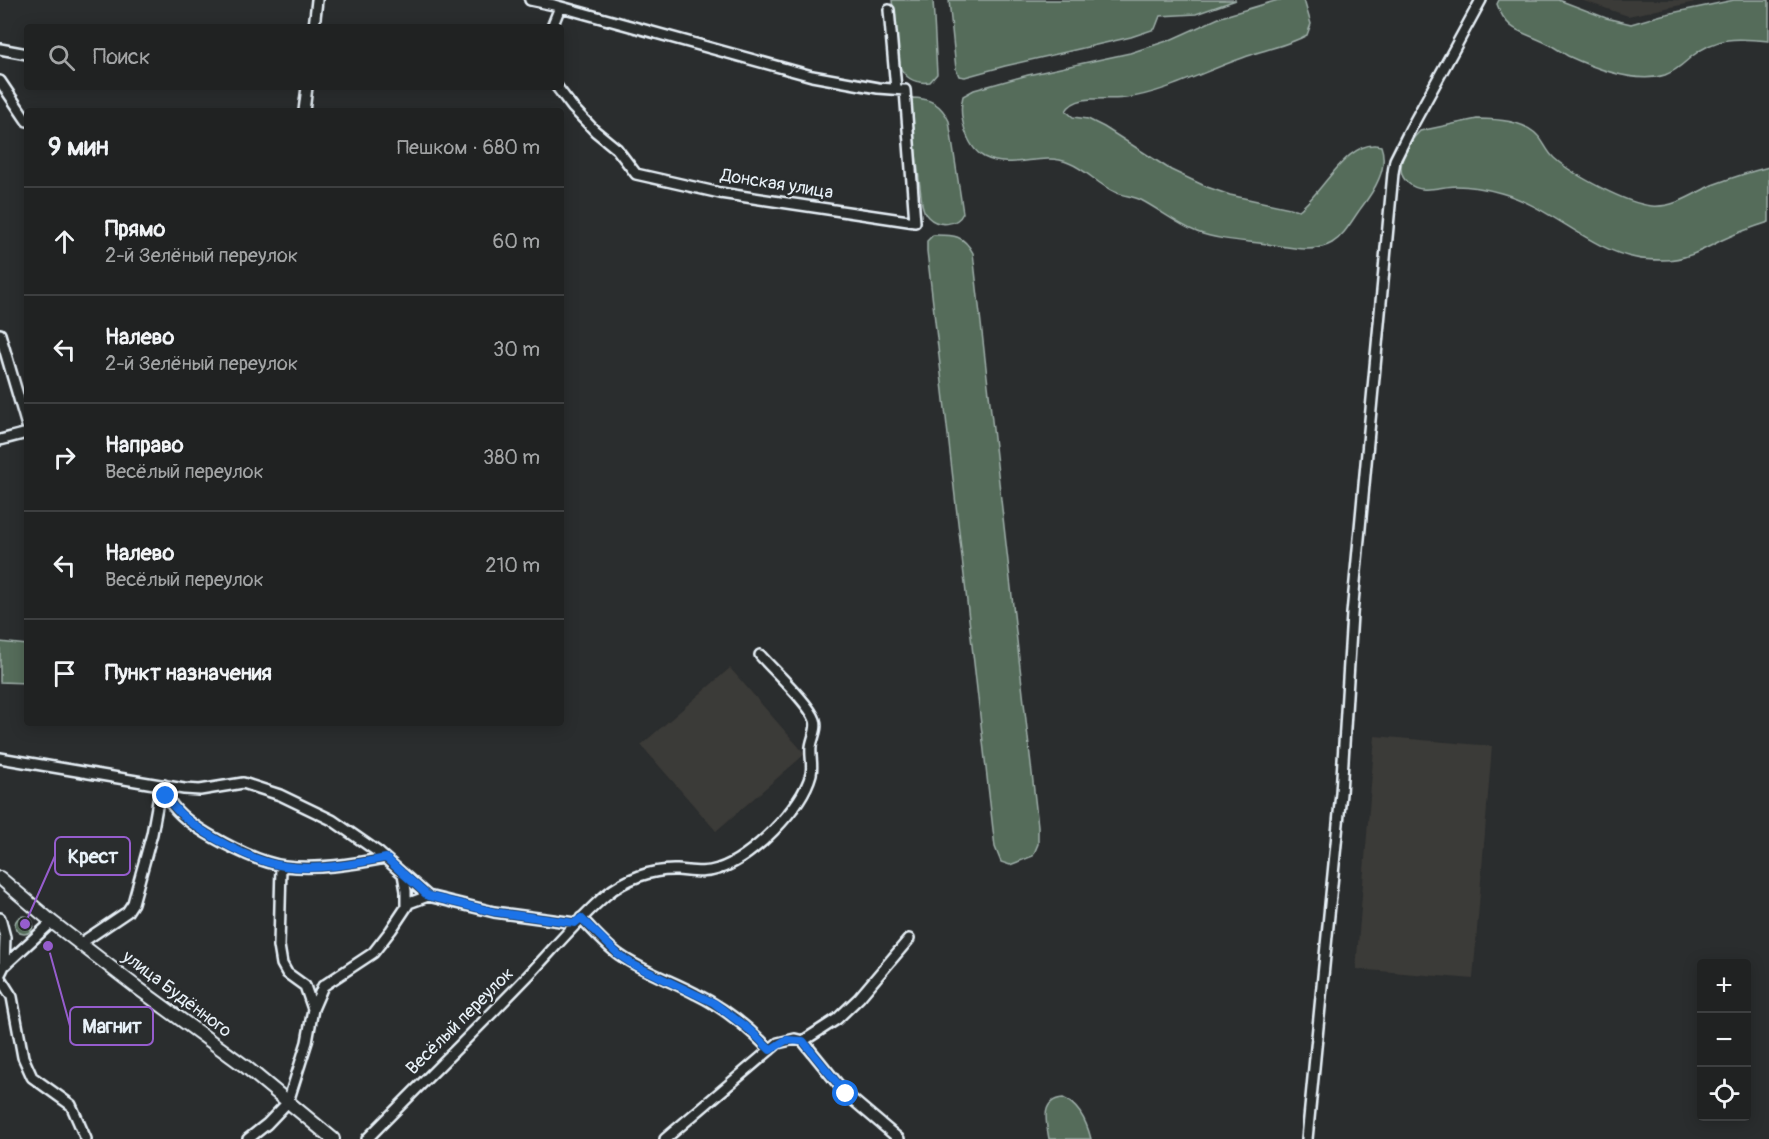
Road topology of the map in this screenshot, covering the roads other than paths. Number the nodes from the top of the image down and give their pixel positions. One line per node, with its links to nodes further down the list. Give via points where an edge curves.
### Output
1 (317, 0): 6 (street)
2 (530, 0): 4 (street)
3 (1481, 0): 45 (street, via 1395,160 1352,614 1341,793)
4 (560, 7): 7 (street); 11 (street, via 812,76)
5 (890, 10): 11 (street)
6 (314, 24)
7 (553, 24)
8 (0, 49): 9 (street)
9 (24, 53)
10 (0, 81): 15 (street)
11 (901, 89): 13 (street, Донская улица, via 915,222 720,193 636,174)
12 (307, 90): 14 (street)
13 (559, 90)
14 (304, 108)
15 (24, 117)
16 (0, 334): 17 (street)
17 (24, 416)
18 (24, 434): 19 (street)
19 (0, 440)
20 (760, 655): 30 (street, Весёлый переулок, via 816,725 811,774 796,804 759,844 721,868 655,872 626,882)
21 (0, 758): 22 (street)
22 (163, 785): 23 (street, via 200,790 243,783 280,795 332,820); 24 (street, via 172,806 198,828 259,859); 33 (street, via 133,903 127,912)
23 (386, 858): 24 (street, via 316,867); 25 (street)
24 (282, 866): 35 (street, via 282,964 287,973 305,986)
25 (402, 874): 27 (street); 28 (street)
26 (0, 878): 31 (main road, улица Будённого)
27 (428, 896): 28 (street); 30 (street, via 494,912)
28 (406, 907): 35 (street, via 373,953 323,986)
29 (0, 918): 34 (street, via 5,937)
30 (578, 921): 37 (street, via 634,965 714,1003); 42 (street, Весёлый переулок)
31 (52, 922): 33 (main road, улица Будённого); 34 (street)
32 (909, 939): 36 (street, via 859,998)
33 (81, 944): 38 (main road, улица Будённого)
34 (1, 973): 39 (street, via 12,997 23,1057 32,1077 70,1105)
35 (313, 1009): 38 (street)
36 (803, 1041): 37 (street, via 786,1040); 44 (street, via 846,1094)
37 (770, 1050): 43 (street)
38 (288, 1102): 40 (street); 41 (main road, улица Будённого)
39 (86, 1139)
40 (248, 1139)
41 (333, 1139)
42 (367, 1139)
43 (665, 1139)
44 (899, 1139)
45 (1306, 1139)

